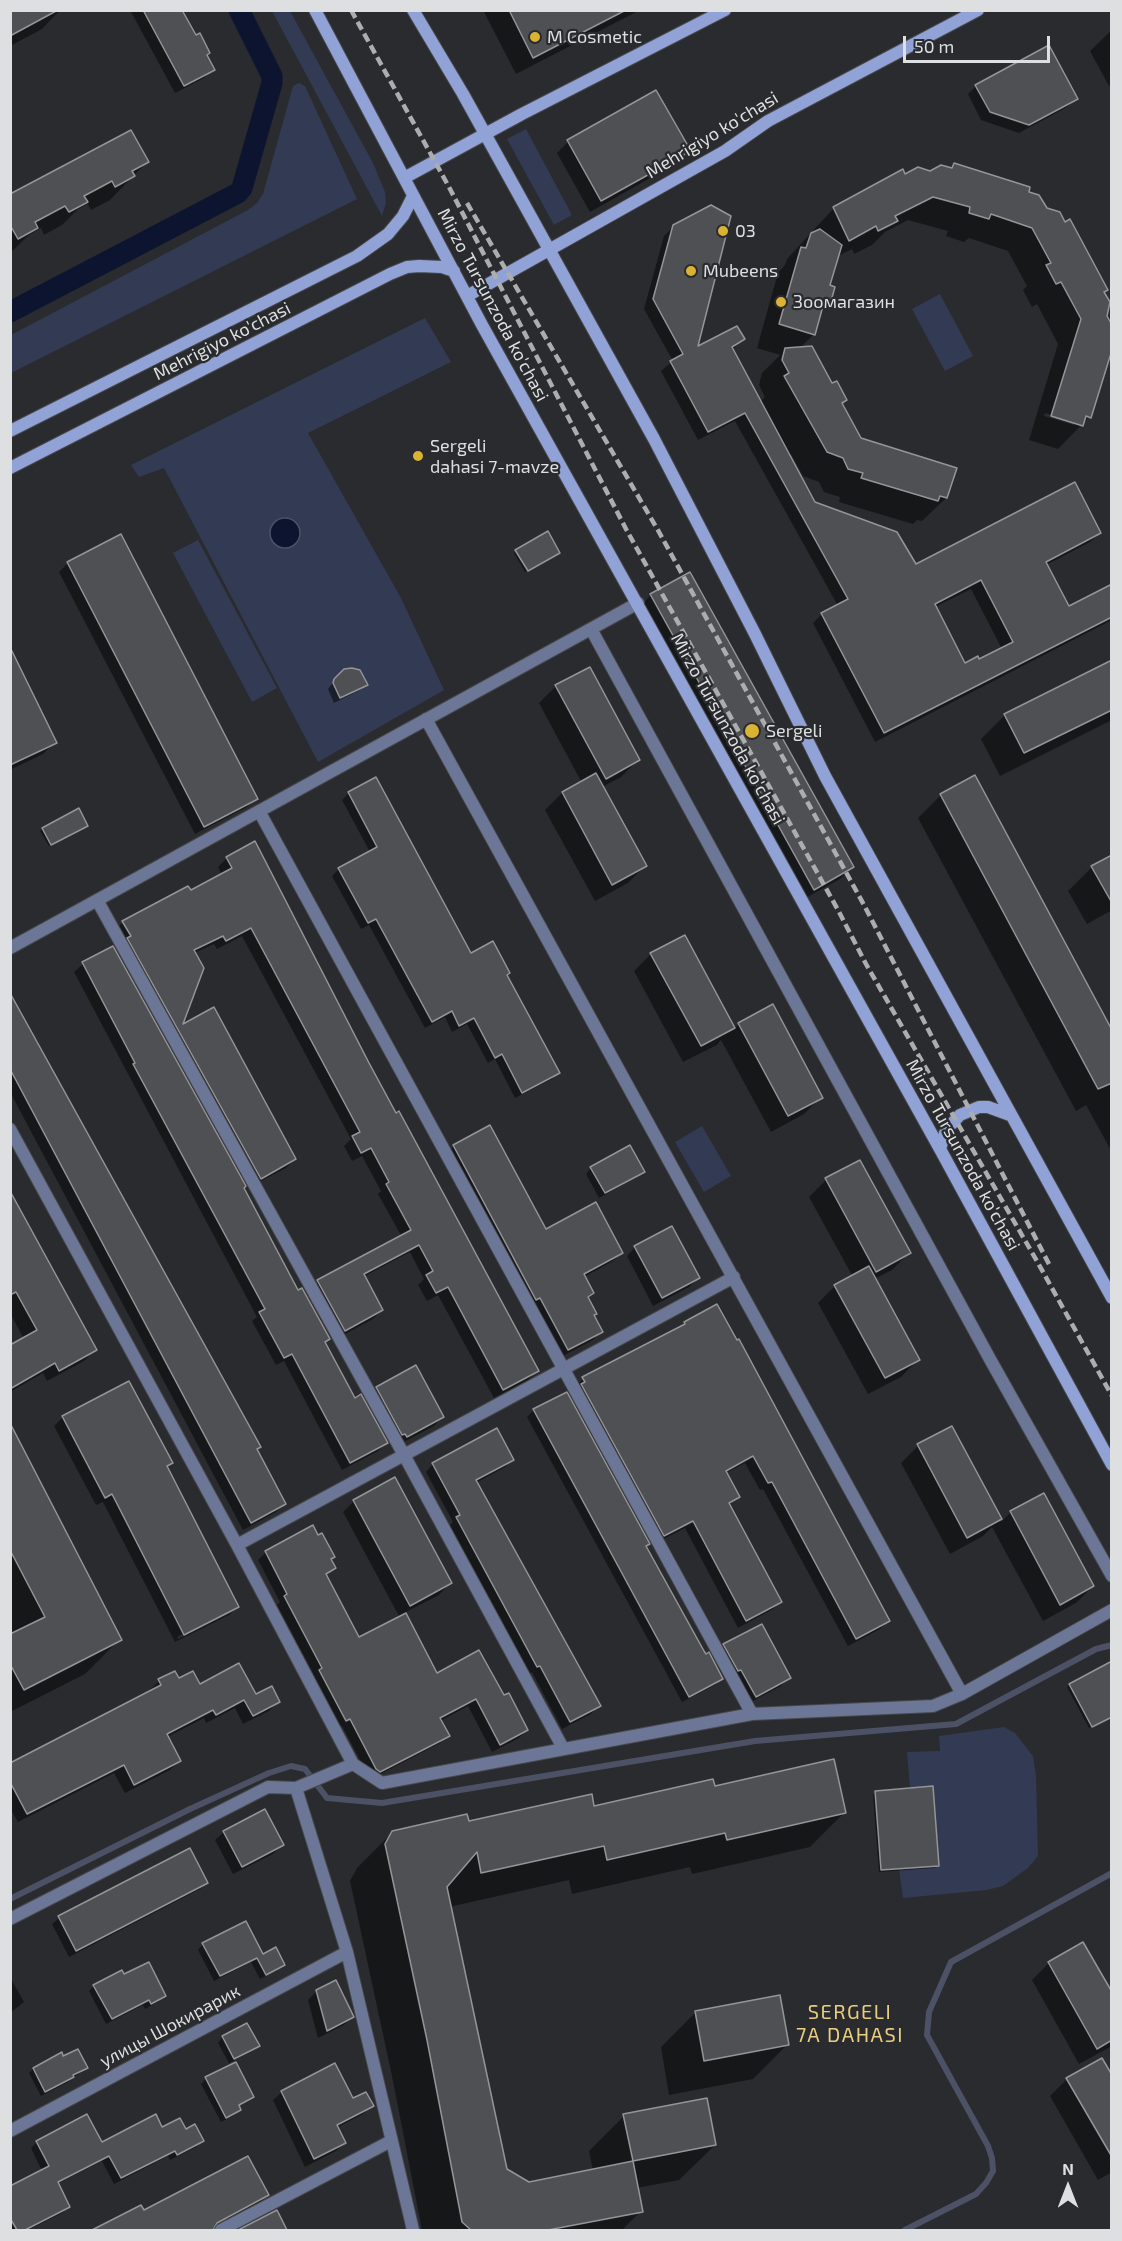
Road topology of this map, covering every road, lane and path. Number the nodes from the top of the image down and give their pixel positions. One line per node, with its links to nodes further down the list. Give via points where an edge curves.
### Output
1 (315, 10): 6 (main road, Mirzo Tursunzoda ko'chasi)
2 (413, 10): 5 (main road)
3 (725, 10): 5 (main road)
4 (978, 10): 8 (main road, Mehrigiyo ko'chasi, via 768,121 724,151)
5 (485, 135): 6 (main road); 8 (main road)
6 (404, 178): 7 (main road, Mirzo Tursunzoda ko'chasi)
7 (413, 196): 9 (main road, Mirzo Tursunzoda ko'chasi); 11 (main road, Mehrigiyo ko'chasi, via 388,234 357,256)
8 (550, 250): 10 (main road, Mehrigiyo ko'chasi); 19 (main road, via 659,448 825,776)
9 (454, 271): 10 (main road, Mirzo Tursunzoda ko'chasi); 12 (main road, Mehrigiyo ko'chasi, via 419,266 390,274)
10 (467, 296): 13 (main road, Mirzo Tursunzoda ko'chasi)
11 (10, 431)
12 (10, 468)
13 (638, 603): 14 (street); 21 (main road, Mirzo Tursunzoda ko'chasi)
14 (591, 629): 15 (street); 28 (street)
15 (426, 719): 16 (street); 22 (street)
16 (259, 811): 17 (street); 24 (street)
17 (96, 900): 18 (street); 25 (street)
18 (10, 948)
19 (1010, 1115): 21 (main road, via 988,1107 960,1115 946,1130); 23 (main road)
20 (10, 1129): 27 (street)
21 (940, 1149): 26 (main road, Mirzo Tursunzoda ko'chasi)
22 (734, 1277): 24 (street); 30 (street)
23 (1112, 1298)
24 (563, 1369): 25 (street); 31 (street)
25 (404, 1455): 27 (street); 32 (street)
26 (1112, 1465)
27 (237, 1545): 33 (street)
28 (1112, 1576)
29 (1112, 1610): 30 (street)
30 (962, 1694): 31 (street, via 933,1706)
31 (752, 1714): 32 (street)
32 (563, 1748): 33 (street, via 382,1783)
33 (353, 1764): 34 (street)
34 (299, 1786): 35 (street, via 268,1787); 36 (street)
35 (10, 1919)
36 (347, 1952): 37 (street, улицы Шокирарик); 38 (street)
37 (10, 2131)
38 (391, 2141): 39 (street); 40 (street)
39 (221, 2230)
40 (413, 2230)

